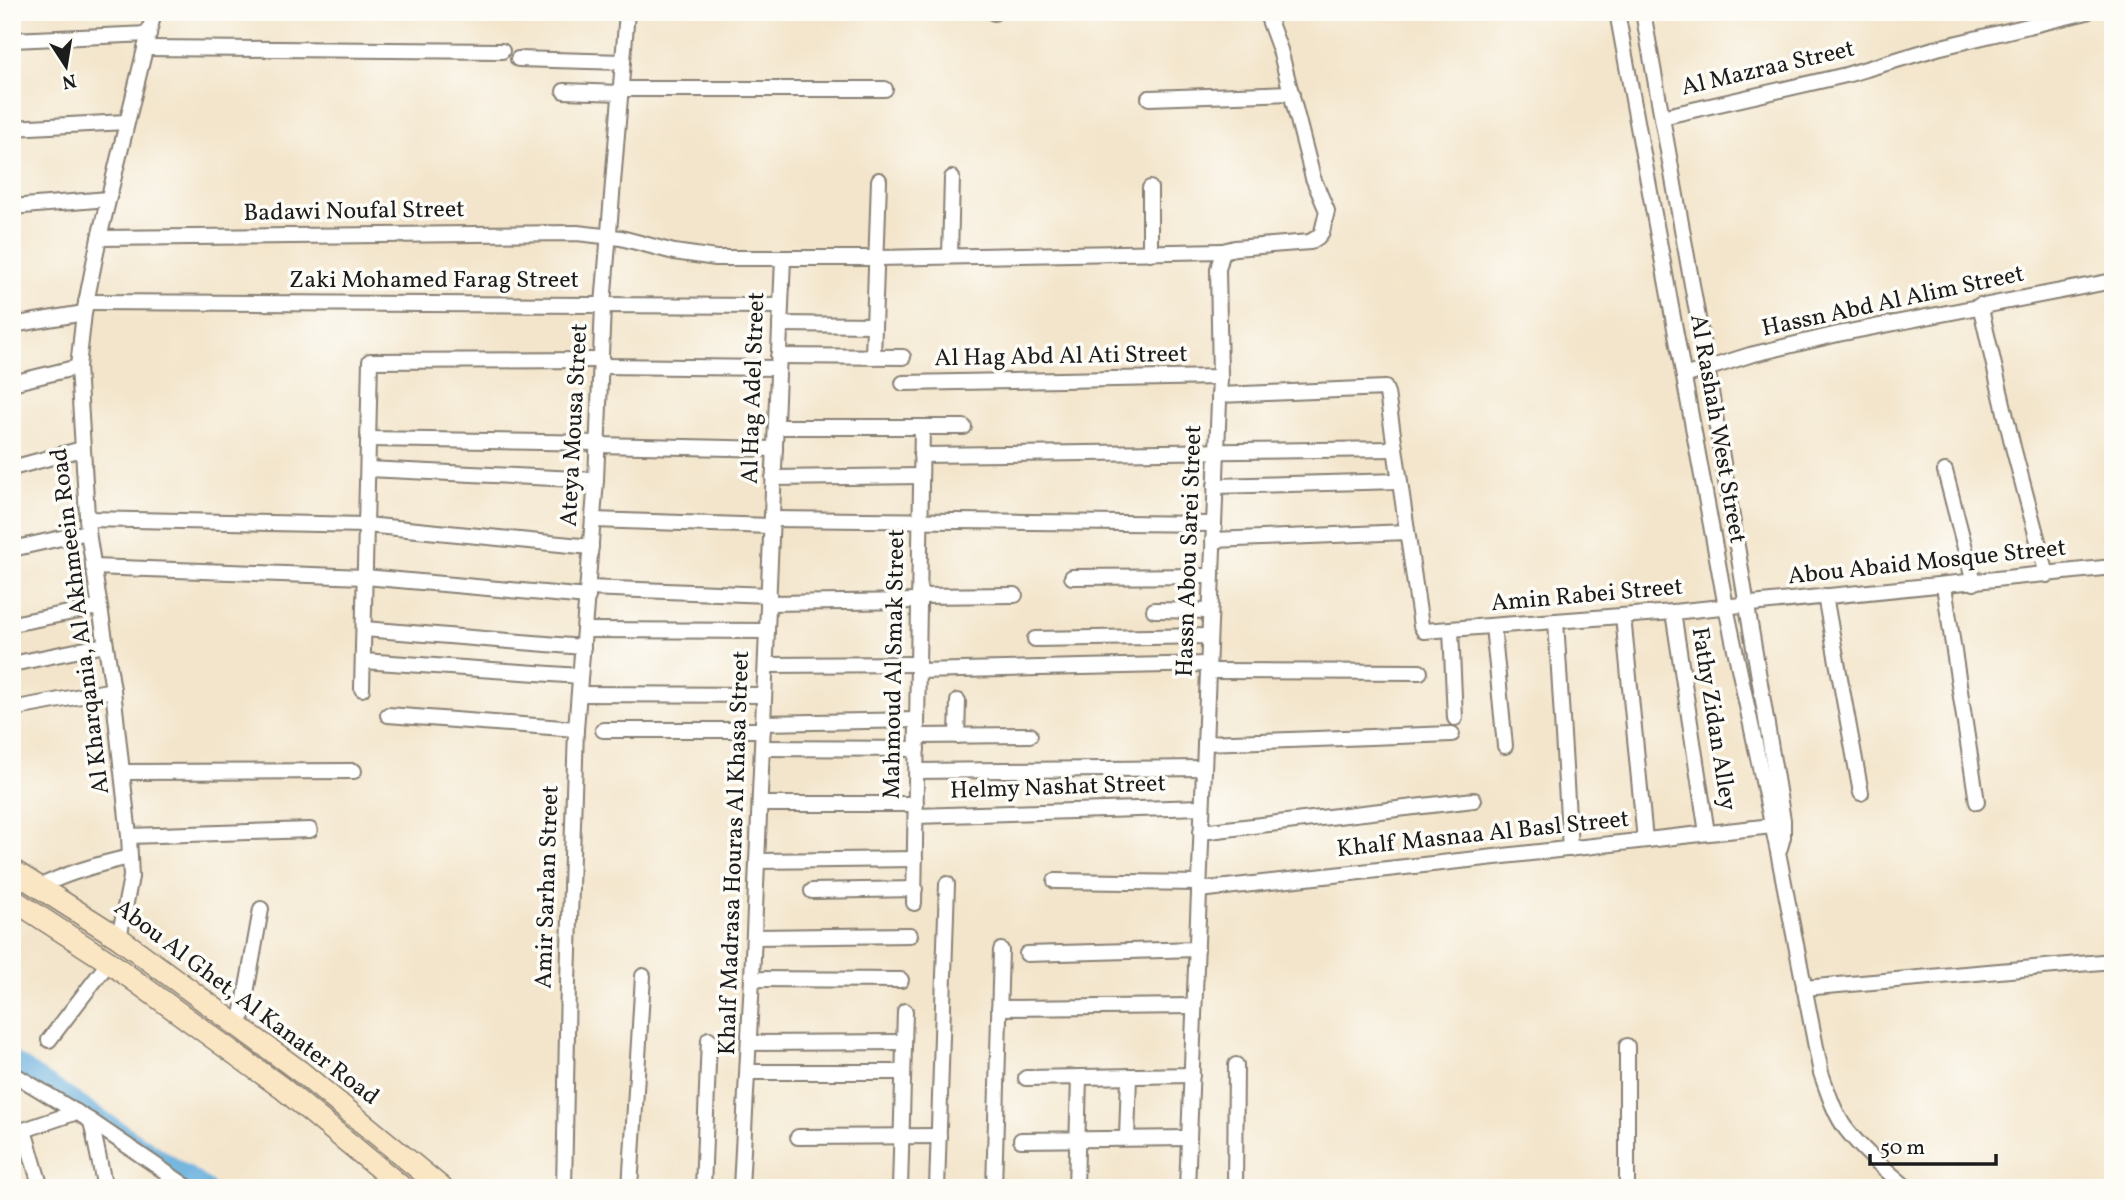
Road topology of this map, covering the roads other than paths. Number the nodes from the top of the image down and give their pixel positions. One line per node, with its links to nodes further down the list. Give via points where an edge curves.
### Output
1 (154, 12): 8 (street, Al Kharqania, Al Akhmeein Road)
2 (627, 12): 11 (street, Ateya Mousa Street)
3 (1266, 12): 15 (street)
4 (1618, 12): 21 (street, Al Rashah West Street)
5 (1643, 12): 17 (street, Al Rashah West Street)
6 (2087, 12): 17 (street, Al Mazraa Street)
7 (12, 40): 8 (street)
8 (147, 41): 9 (street); 18 (street, Al Kharqania, Al Akhmeein Road)
9 (502, 51)
10 (518, 59): 11 (street)
11 (623, 62): 14 (street, Ateya Mousa Street)
12 (885, 89): 14 (street)
13 (564, 91): 14 (street)
14 (621, 91): 27 (street, Ateya Mousa Street)
15 (1292, 93): 16 (street); 29 (street, via 1313,178 1327,211 1325,227 1310,242)
16 (1149, 98)
17 (1662, 117): 20 (street, Al Rashah West Street)
18 (126, 122): 19 (street); 25 (street, Al Kharqania, Al Akhmeein Road)
19 (12, 128)
20 (1668, 152): 21 (street); 47 (street, Al Rashah West Street)
21 (1645, 158): 48 (street, Al Rashah West Street)
22 (952, 178): 31 (street)
23 (879, 180): 33 (street)
24 (1150, 188): 30 (street)
25 (108, 199): 26 (street); 28 (street, Al Kharqania, Al Akhmeein Road)
26 (12, 207)
27 (609, 236): 28 (street, Badawi Noufal Street); 32 (street, Badawi Noufal Street, via 696,256); 35 (street, Ateya Mousa Street)
28 (99, 238): 38 (street, Al Kharqania, Al Akhmeein Road)
29 (1223, 251): 30 (street, Badawi Noufal Street); 49 (street, Hassn Abou Sarei Street, via 1218,269)
30 (1150, 253): 31 (street, Badawi Noufal Street)
31 (950, 256): 33 (street, Badawi Noufal Street)
32 (783, 258): 33 (street, Badawi Noufal Street); 37 (street, Al Hag Adel Street)
33 (878, 258): 41 (street)
34 (2113, 281): 36 (street, Hassn Abd Al Alim Street)
35 (603, 305): 37 (street, Zaki Mohamed Farag Street); 38 (street, Zaki Mohamed Farag Street); 45 (street, Ateya Mousa Street)
36 (1980, 305): 47 (street, Hassn Abd Al Alim Street, via 1827,336); 85 (street)
37 (780, 306): 39 (street, Al Hag Adel Street)
38 (85, 307): 40 (street, Zaki Mohamed Farag Street); 46 (street, Al Kharqania, Al Akhmeein Road)
39 (780, 324): 41 (street); 44 (street, Al Hag Adel Street)
40 (12, 326)
41 (874, 326): 42 (street)
42 (873, 357): 43 (street); 44 (street)
43 (903, 357)
44 (778, 362): 45 (street); 53 (street, Al Hag Adel Street)
45 (602, 363): 56 (street, via 370,361); 57 (street, Ateya Mousa Street)
46 (78, 367): 50 (street); 58 (street, Al Kharqania, Al Akhmeein Road)
47 (1707, 368): 48 (street, Hassn Abd Al Alim Street); 80 (street, Al Rashah West Street)
48 (1684, 376): 82 (street, Al Rashah West Street)
49 (1220, 377): 51 (street, Al Hag Abd Al Ati Street); 52 (street, Hassn Abou Sarei Street)
50 (12, 383)
51 (903, 383)
52 (1219, 395): 60 (street, via 1382,387 1387,393); 61 (street, Hassn Abou Sarei Street)
53 (776, 427): 54 (street); 59 (street, Al Hag Adel Street)
54 (922, 427): 55 (street); 62 (street, Mahmoud Al Smak Street)
55 (964, 427)
56 (369, 439): 57 (street); 64 (street)
57 (598, 444): 59 (street); 68 (street, Ateya Mousa Street)
58 (82, 449): 63 (street); 76 (street, Al Kharqania, Al Akhmeein Road)
59 (775, 449): 67 (street, Al Hag Adel Street)
60 (1395, 449): 61 (street); 69 (street)
61 (1216, 453): 62 (street); 70 (street, Hassn Abou Sarei Street)
62 (921, 456): 66 (street, Mahmoud Al Smak Street)
63 (12, 468)
64 (368, 469): 68 (street); 75 (street)
65 (1945, 471): 89 (street)
66 (921, 476): 67 (street); 72 (street, Mahmoud Al Smak Street)
67 (773, 478): 73 (street, Al Hag Adel Street)
68 (596, 480): 71 (street, Ateya Mousa Street)
69 (1400, 481): 70 (street); 77 (street)
70 (1215, 486): 74 (street, Hassn Abou Sarei Street)
71 (593, 520): 73 (street); 79 (street, Ateya Mousa Street)
72 (920, 521): 73 (street); 74 (street); 95 (street, Mahmoud Al Smak Street)
73 (771, 523): 94 (street, Khalf Madrasa Houras Al Khasa Street)
74 (1214, 524): 78 (street, Hassn Abou Sarei Street)
75 (366, 525): 76 (street); 79 (street); 87 (street)
76 (88, 526): 81 (street); 84 (street, Al Kharqania, Al Akhmeein Road)
77 (1407, 533): 78 (street); 107 (street, Amin Rabei Street, via 1422,629)
78 (1213, 540): 86 (street, Hassn Abou Sarei Street)
79 (591, 547): 91 (street, Ateya Mousa Street)
80 (1737, 548): 82 (street); 96 (street, Al Rashah West Street)
81 (12, 549)
82 (1716, 551): 98 (street, Al Rashah West Street)
83 (2113, 567): 85 (street, Abou Abaid Mosque Street)
84 (93, 568): 87 (street); 97 (street, Al Kharqania, Al Akhmeein Road)
85 (2046, 575): 89 (street, Abou Abaid Mosque Street)
86 (1212, 576): 88 (street); 100 (street, Hassn Abou Sarei Street)
87 (365, 577): 91 (street); 106 (street)
88 (1072, 577)
89 (1974, 583): 90 (street, Abou Abaid Mosque Street)
90 (1944, 586): 93 (street, Abou Abaid Mosque Street); 146 (street)
91 (588, 593): 94 (street); 108 (street, Amir Sarhan Street)
92 (1015, 595): 95 (street)
93 (1825, 596): 96 (street, Abou Abaid Mosque Street); 144 (street)
94 (768, 599): 95 (street); 109 (street, Khalf Madrasa Houras Al Khasa Street)
95 (919, 599): 117 (street, Mahmoud Al Smak Street)
96 (1746, 604): 98 (street, Abou Abaid Mosque Street); 157 (street, Al Rashah West Street, via 1783,820)
97 (99, 607): 104 (street); 112 (street, Al Kharqania, Al Akhmeein Road)
98 (1726, 607): 101 (street, Amin Rabei Street); 150 (street, Al Rashah West Street)
99 (1154, 610): 100 (street)
100 (1210, 611): 110 (street, Hassn Abou Sarei Street)
101 (1674, 612): 102 (street, Amin Rabei Street); 153 (street, Fathy Zidan Alley)
102 (1623, 616): 103 (street, Amin Rabei Street); 155 (street)
103 (1556, 621): 105 (street, Amin Rabei Street); 156 (street)
104 (12, 624)
105 (1493, 626): 107 (street, Amin Rabei Street); 138 (street)
106 (364, 629): 113 (street); 114 (street)
107 (1451, 629): 128 (street)
108 (585, 630): 109 (street); 113 (street, Amir Sarhan Street)
109 (767, 631): 116 (street, Khalf Madrasa Houras Al Khasa Street)
110 (1209, 636): 111 (street); 118 (street, Hassn Abou Sarei Street)
111 (1035, 639)
112 (105, 645): 115 (street); 122 (street, Al Kharqania, Al Akhmeein Road)
113 (583, 646): 120 (street, Amir Sarhan Street)
114 (363, 661): 120 (street); 121 (street)
115 (12, 664)
116 (766, 665): 117 (street); 124 (street, Khalf Madrasa Houras Al Khasa Street)
117 (918, 667): 118 (street); 129 (street, Mahmoud Al Smak Street)
118 (1208, 668): 119 (street); 137 (street, Hassn Abou Sarei Street)
119 (1420, 672)
120 (580, 676): 123 (street, Amir Sarhan Street)
121 (362, 689)
122 (113, 690): 126 (street); 143 (street, Al Kharqania, Al Akhmeein Road)
123 (579, 694): 124 (street); 131 (street, Amir Sarhan Street)
124 (764, 695): 130 (street, Khalf Madrasa Houras Al Khasa Street)
125 (958, 701): 135 (street)
126 (12, 709)
127 (388, 715): 131 (street)
128 (1455, 718)
129 (917, 720): 130 (street); 136 (street, Mahmoud Al Smak Street)
130 (763, 726): 132 (street); 139 (street, Khalf Madrasa Houras Al Khasa Street)
131 (576, 729): 213 (street, Amir Sarhan Street)
132 (603, 730)
133 (1451, 734): 137 (street)
134 (1030, 735): 135 (street)
135 (957, 736): 136 (street)
136 (917, 742): 139 (street); 142 (street, Mahmoud Al Smak Street)
137 (1205, 743): 140 (street, Hassn Abou Sarei Street)
138 (1505, 746)
139 (762, 748): 147 (street, Khalf Madrasa Houras Al Khasa Street)
140 (1204, 768): 142 (street); 148 (street, Hassn Abou Sarei Street)
141 (354, 771): 143 (street)
142 (916, 771): 149 (street, Mahmoud Al Smak Street)
143 (122, 772): 154 (street, Al Kharqania, Al Akhmeein Road)
144 (1861, 793)
145 (1474, 800): 152 (street)
146 (1977, 802)
147 (760, 804): 149 (street, Helmy Nashat Street); 160 (street, Khalf Madrasa Houras Al Khasa Street)
148 (1202, 807): 149 (street, Helmy Nashat Street); 152 (street, Hassn Abou Sarei Street)
149 (916, 810): 159 (street, Mahmoud Al Smak Street)
150 (1772, 826): 153 (street, Khalf Masnaa Al Basl Street); 157 (street, Al Rashah West Street)
151 (310, 830): 154 (street)
152 (1201, 832): 164 (street, Hassn Abou Sarei Street)
153 (1707, 833): 155 (street, Khalf Masnaa Al Basl Street)
154 (129, 836): 158 (street, Al Kharqania, Al Akhmeein Road)
155 (1645, 840): 156 (street, Khalf Masnaa Al Basl Street)
156 (1570, 849): 164 (street, Khalf Masnaa Al Basl Street)
157 (1778, 852): 180 (street, Al Rashah West Street)
158 (130, 857): 165 (street, via 65,874); 171 (street, Al Kharqania, Al Akhmeein Road, via 129,894)
159 (915, 859): 160 (street); 166 (street, Mahmoud Al Smak Street, via 914,896)
160 (757, 861): 170 (street, Khalf Madrasa Houras Al Khasa Street)
161 (12, 870): 165 (main road, Abou Al Ghet, Al Kanater Road)
162 (1055, 881): 164 (street, Khalf Masnaa Al Basl Street)
163 (947, 884): 202 (street)
164 (1199, 886): 172 (street, Hassn Abou Sarei Street)
165 (39, 887): 171 (main road, Abou Al Ghet, Al Kanater Road)
166 (812, 891)
167 (12, 899): 176 (main road, Abou Al Ghet, Al Kanater Road)
168 (261, 909): 184 (street)
169 (910, 935): 170 (street)
170 (754, 937): 178 (street, Khalf Madrasa Houras Al Khasa Street)
171 (119, 938): 184 (main road, Abou Al Ghet, Al Kanater Road)
172 (1197, 949): 174 (street); 181 (street, Hassn Abou Sarei Street)
173 (1001, 950): 182 (street)
174 (1027, 954)
175 (2113, 961): 180 (street)
176 (109, 962): 186 (street); 211 (main road, Abou Al Ghet, Al Kanater Road, via 282,1088)
177 (643, 976): 214 (street)
178 (752, 979): 179 (street); 188 (street, Khalf Madrasa Houras Al Khasa Street)
179 (901, 980)
180 (1804, 988): 224 (street, Al Rashah West Street, via 1831,1102 1846,1129)
181 (1195, 1006): 182 (street); 193 (street, Hassn Abou Sarei Street)
182 (999, 1008): 219 (street)
183 (905, 1011): 187 (street)
184 (240, 1027): 212 (main road, Abou Al Ghet, Al Kanater Road)
185 (709, 1039): 215 (street)
186 (49, 1040)
187 (904, 1042): 188 (street); 192 (street)
188 (749, 1043): 191 (street, Khalf Madrasa Houras Al Khasa Street)
189 (1627, 1046): 223 (street)
190 (1236, 1065): 222 (street)
191 (748, 1072): 192 (street); 216 (street, Khalf Madrasa Houras Al Khasa Street)
192 (903, 1072): 201 (street)
193 (1192, 1075): 194 (street); 205 (street, Hassn Abou Sarei Street)
194 (1129, 1076): 196 (street); 204 (street)
195 (14, 1077): 198 (street)
196 (1079, 1077): 197 (street); 207 (street)
197 (1026, 1078)
198 (78, 1112): 199 (street); 200 (street)
199 (91, 1121): 208 (street); 210 (street)
200 (18, 1132): 209 (street)
201 (901, 1136): 202 (street); 203 (street); 217 (street)
202 (939, 1136): 218 (street)
203 (798, 1137)
204 (1128, 1138): 205 (street); 207 (street)
205 (1189, 1138): 221 (street, Hassn Abou Sarei Street)
206 (1021, 1139): 207 (street)
207 (1077, 1139): 220 (street)
208 (185, 1186)
209 (41, 1188)
210 (105, 1188)
211 (403, 1188)
212 (442, 1188)
213 (564, 1188)
214 (630, 1188)
215 (703, 1188)
216 (741, 1188)
217 (900, 1188)
218 (937, 1188)
219 (993, 1188)
220 (1076, 1188)
221 (1187, 1188)
222 (1235, 1188)
223 (1627, 1188)
224 (1907, 1188)

